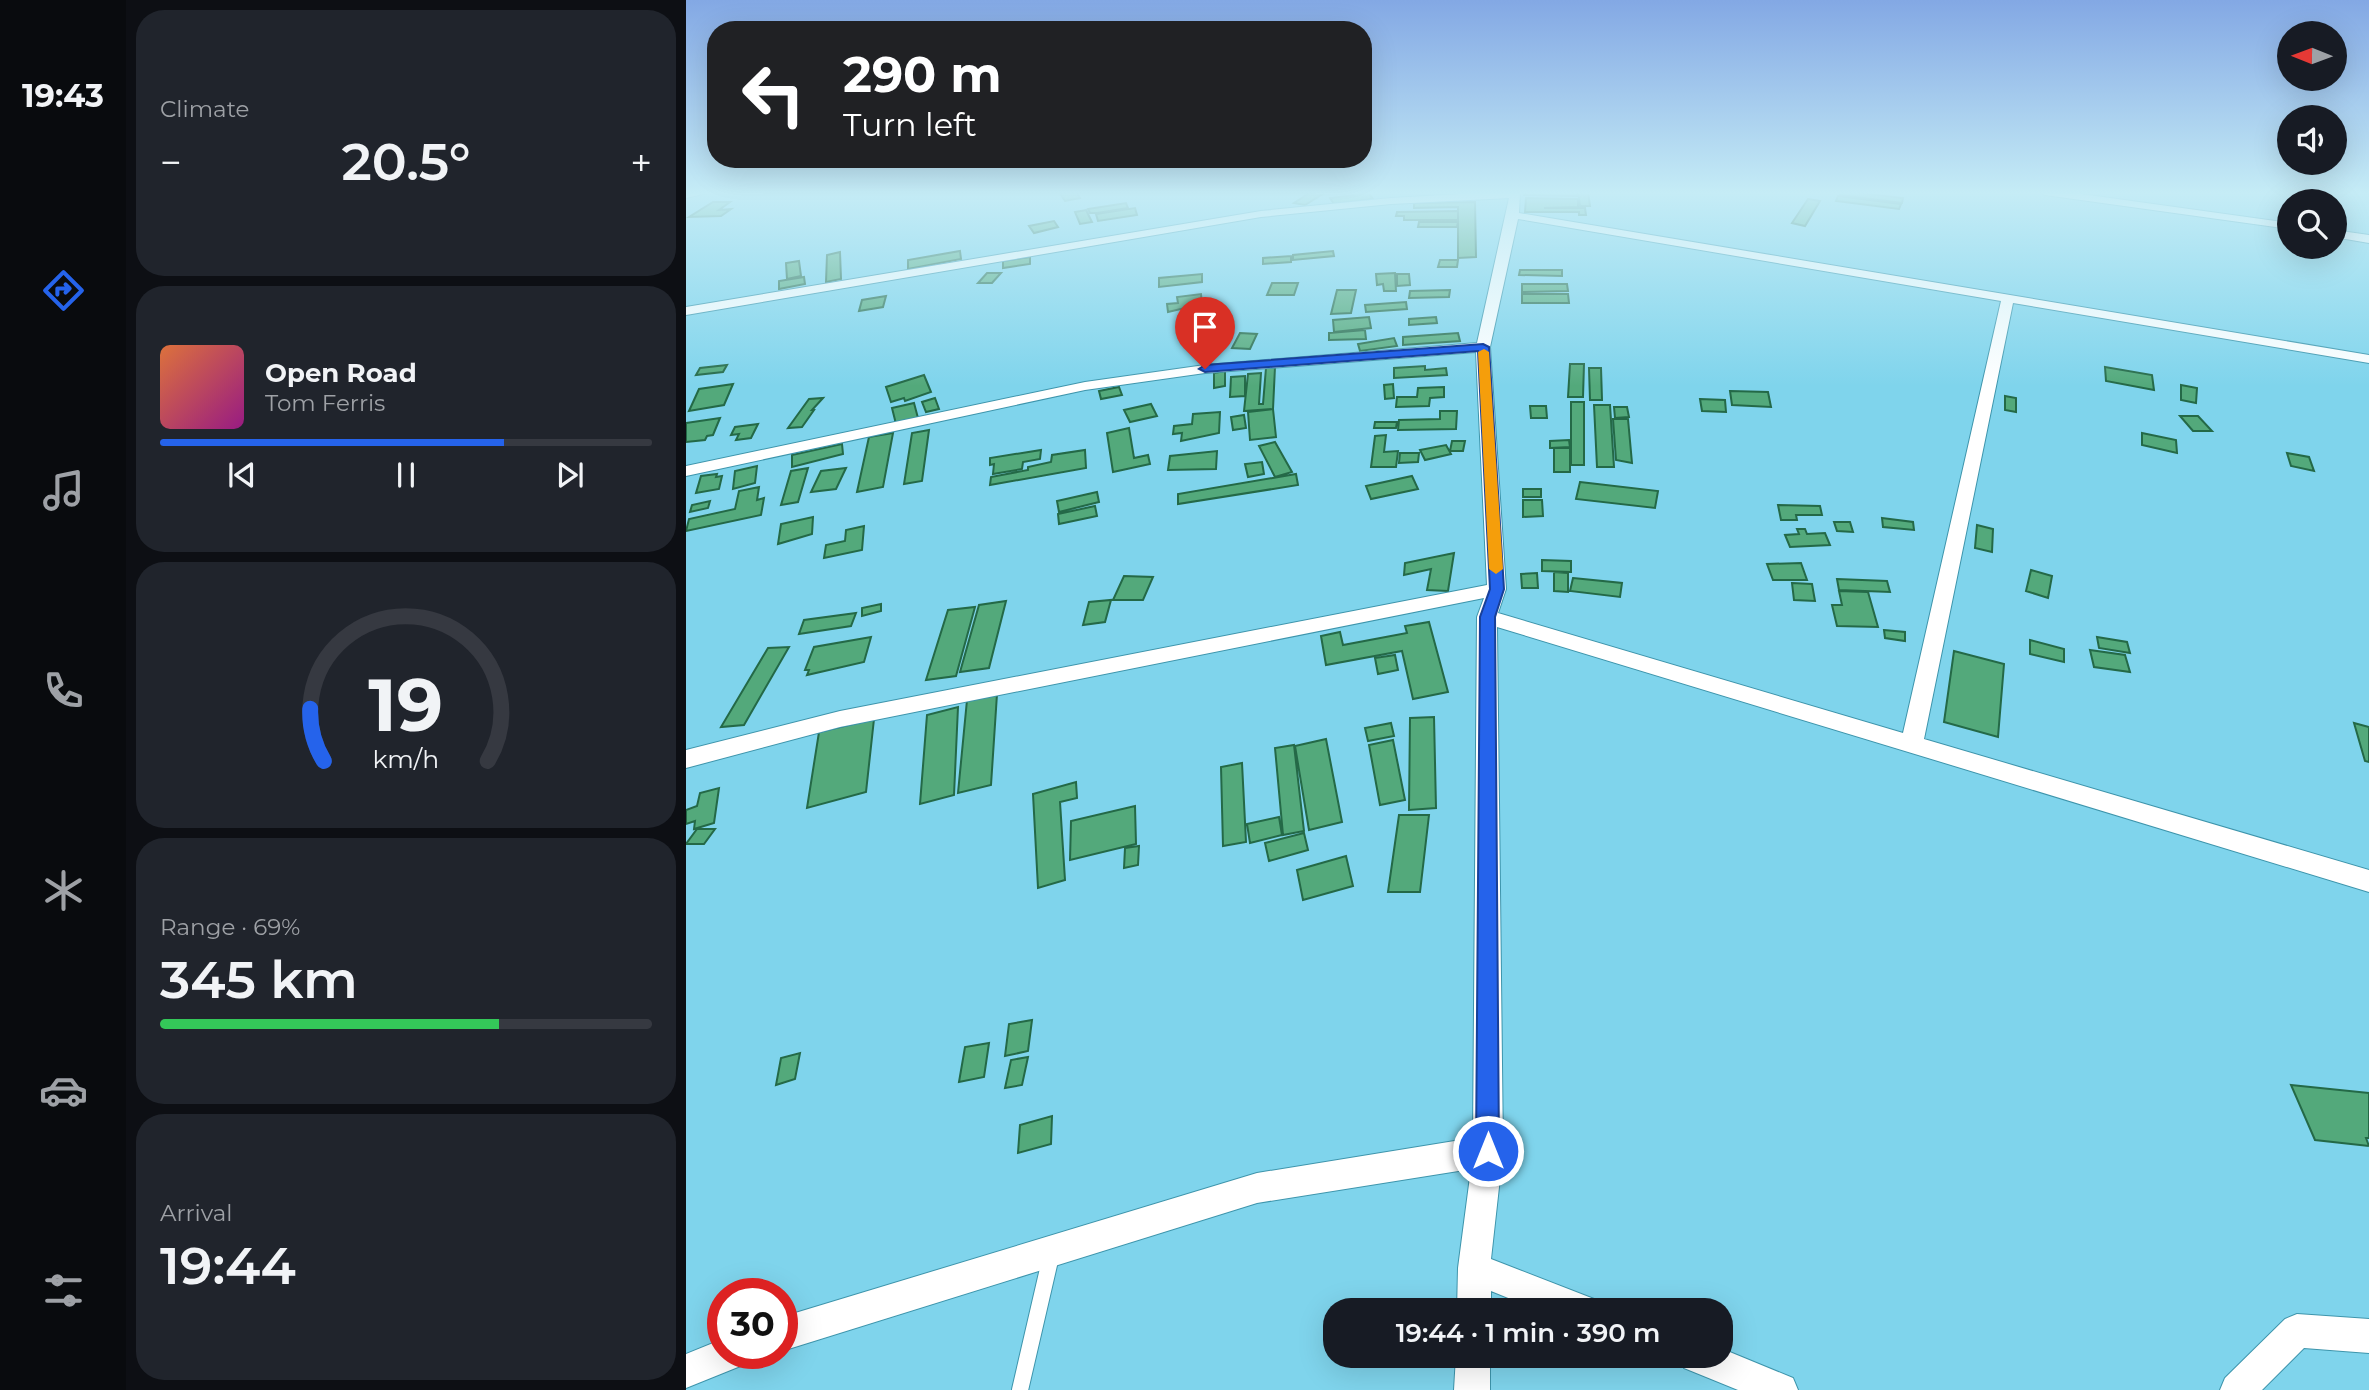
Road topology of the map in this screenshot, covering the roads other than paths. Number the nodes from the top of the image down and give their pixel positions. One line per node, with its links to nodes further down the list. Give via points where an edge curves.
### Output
1 (1007, 257): 5 (street)
2 (1502, 257): 6 (street)
3 (1804, 257): 4 (street)
4 (2008, 297): 7 (street); 11 (street)
5 (686, 311)
6 (1483, 347): 8 (street, via 1205,369 1085,386); 9 (street)
7 (2369, 359)
8 (686, 471)
9 (1497, 589): 10 (street); 12 (street, via 840,719)
10 (1488, 617): 11 (street); 14 (street)
11 (1912, 743): 13 (street)
12 (686, 759)
13 (2369, 881)
14 (1488, 1151): 15 (street, via 1257,1188); 16 (street)
15 (1052, 1251): 19 (street); 25 (lane)
16 (1474, 1268): 17 (street); 18 (street)
17 (1474, 1298)
18 (1549, 1298)
19 (798, 1330)
20 (2369, 1336): 28 (street, via 2297,1331)
21 (707, 1363): 24 (street)
22 (1473, 1368): 26 (street)
23 (1726, 1368): 27 (street)
24 (686, 1371)
25 (1020, 1390)
26 (1472, 1390)
27 (1782, 1390)
28 (2237, 1390)

